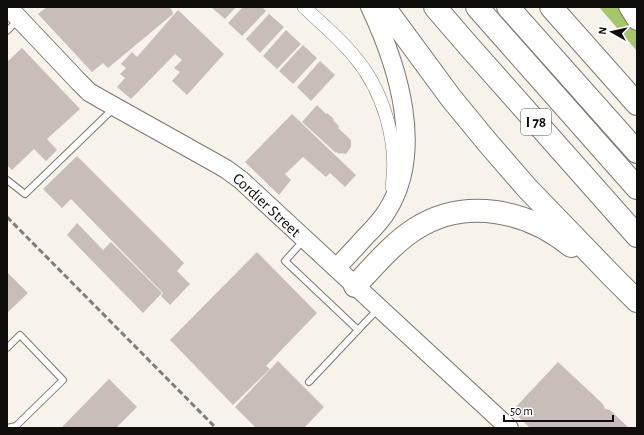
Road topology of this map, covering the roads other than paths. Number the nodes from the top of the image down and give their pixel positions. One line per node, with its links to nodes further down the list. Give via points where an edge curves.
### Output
1 (304, 7): 16 (street, via 355,56 375,87 383,108 392,145 393,180 390,197)
2 (370, 7): 16 (main road, via 397,79 406,137 404,161 396,194)
3 (384, 7): 20 (highway, via 479,133 527,188)
4 (435, 7): 17 (highway, I 78)
5 (477, 7): 15 (highway, I 78)
6 (508, 7): 13 (highway)
7 (551, 7): 11 (highway)
8 (628, 7): 10 (main road)
9 (11, 19): 12 (main road, Cordier Street, via 89,92)
10 (637, 21)
11 (637, 104)
12 (115, 107): 14 (lane, via 25,194); 18 (main road, Cordier Street, via 226,169)
13 (637, 152)
14 (7, 180)
15 (637, 188)
16 (378, 223): 19 (main road)
17 (637, 236)
18 (305, 240): 19 (main road, Cordier Street); 24 (lane, via 285,261)
19 (336, 268): 21 (main road, Cordier Street)
20 (612, 276): 21 (highway, via 562,240 528,220 498,212 477,211 446,215 416,229 389,250); 22 (highway)
21 (355, 286): 23 (main road, Cordier Street)
22 (637, 301)
23 (379, 308): 24 (lane); 28 (main road, Cordier Street)
24 (358, 330): 26 (lane)
25 (7, 348): 27 (lane, via 20,335 63,380 16,426)
26 (309, 382)
27 (7, 428)
28 (509, 428)

